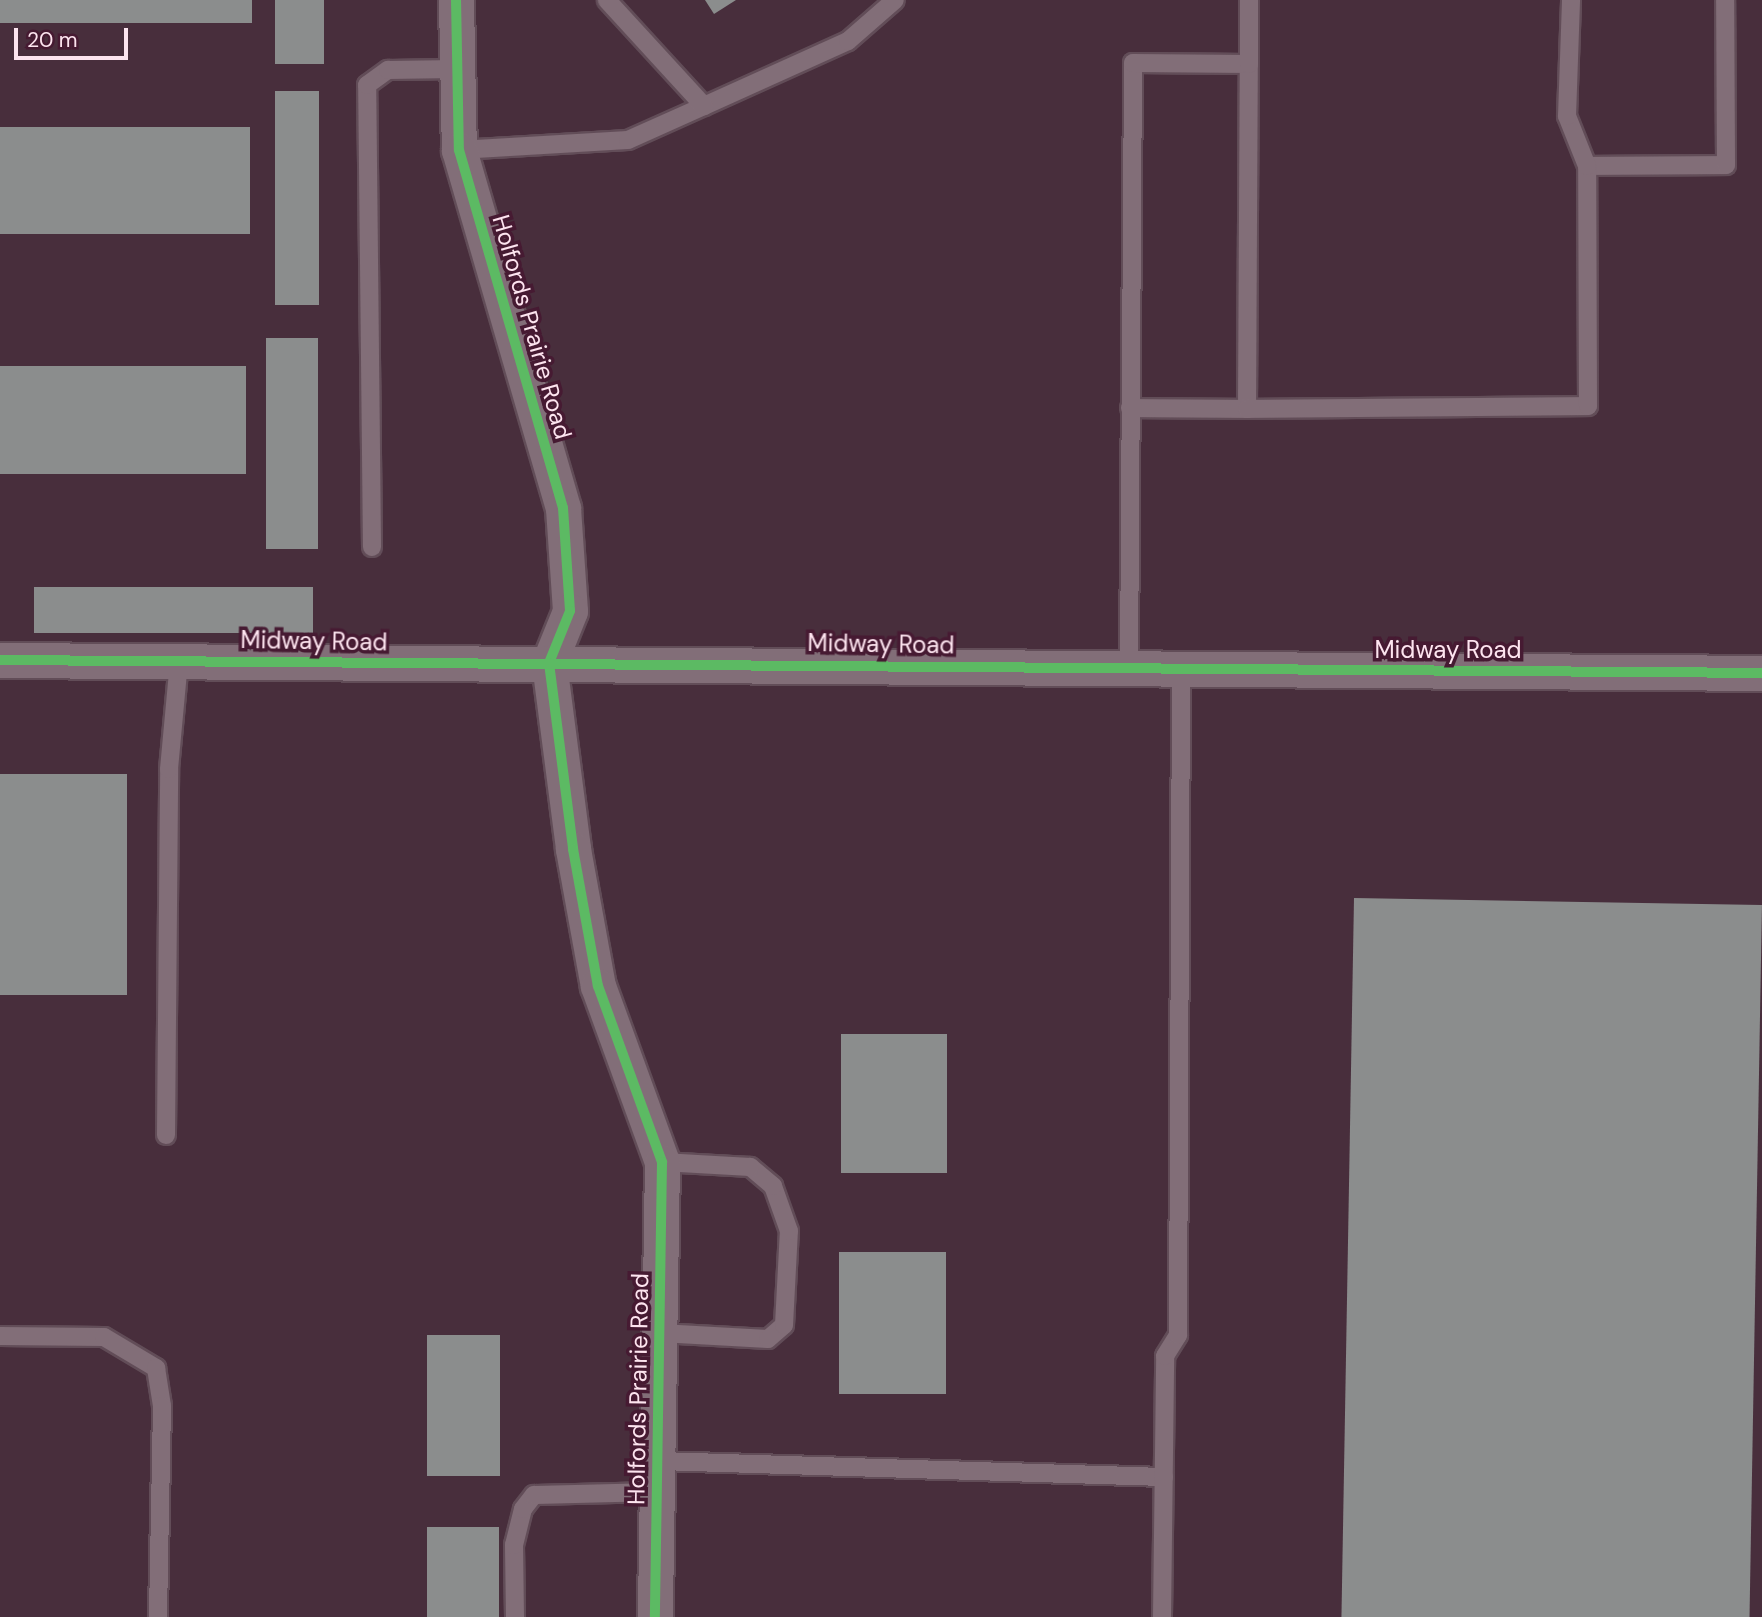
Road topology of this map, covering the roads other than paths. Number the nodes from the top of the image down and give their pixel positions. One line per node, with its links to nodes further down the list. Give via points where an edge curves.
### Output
1 (456, 0): 8 (street, Holfords Prairie Road)
2 (607, 0): 9 (lane)
3 (895, 0): 9 (lane, via 848,41)
4 (1249, 0): 7 (lane)
5 (1571, 0): 11 (lane, via 1567,116)
6 (1725, 0): 11 (lane, via 1726,165)
7 (1249, 64): 12 (lane, via 1133,63); 13 (lane)
8 (456, 69): 10 (street, Holfords Prairie Road); 14 (lane, via 388,70 367,85)
9 (704, 106): 10 (lane, via 628,140)
10 (459, 150): 17 (street, Holfords Prairie Road, via 562,508 570,611)
11 (1587, 166): 13 (lane, via 1588,406)
12 (1130, 408): 13 (lane); 18 (lane)
13 (1247, 409)
14 (372, 547)
15 (0, 660): 16 (street, Midway Road)
16 (179, 661): 17 (street, Midway Road); 21 (lane, via 169,769)
17 (549, 663): 18 (street, Midway Road); 22 (street, via 598,986)
18 (1129, 668): 19 (street, Midway Road)
19 (1181, 668): 20 (street, Midway Road); 26 (lane, via 1178,1335 1166,1356)
20 (1762, 673)
21 (166, 1135)
22 (662, 1162): 23 (street, Holfords Prairie Road); 23 (lane, via 750,1167 773,1186 789,1231 784,1325 768,1339)
23 (660, 1334): 25 (street, Holfords Prairie Road)
24 (0, 1336): 27 (lane, via 104,1337 156,1368 162,1406)
25 (658, 1477): 26 (lane); 28 (lane, via 534,1495 523,1509 514,1545); 29 (street, Holfords Prairie Road)
26 (1164, 1477): 30 (lane)
27 (158, 1617)
28 (515, 1617)
29 (655, 1617)
30 (1162, 1617)

